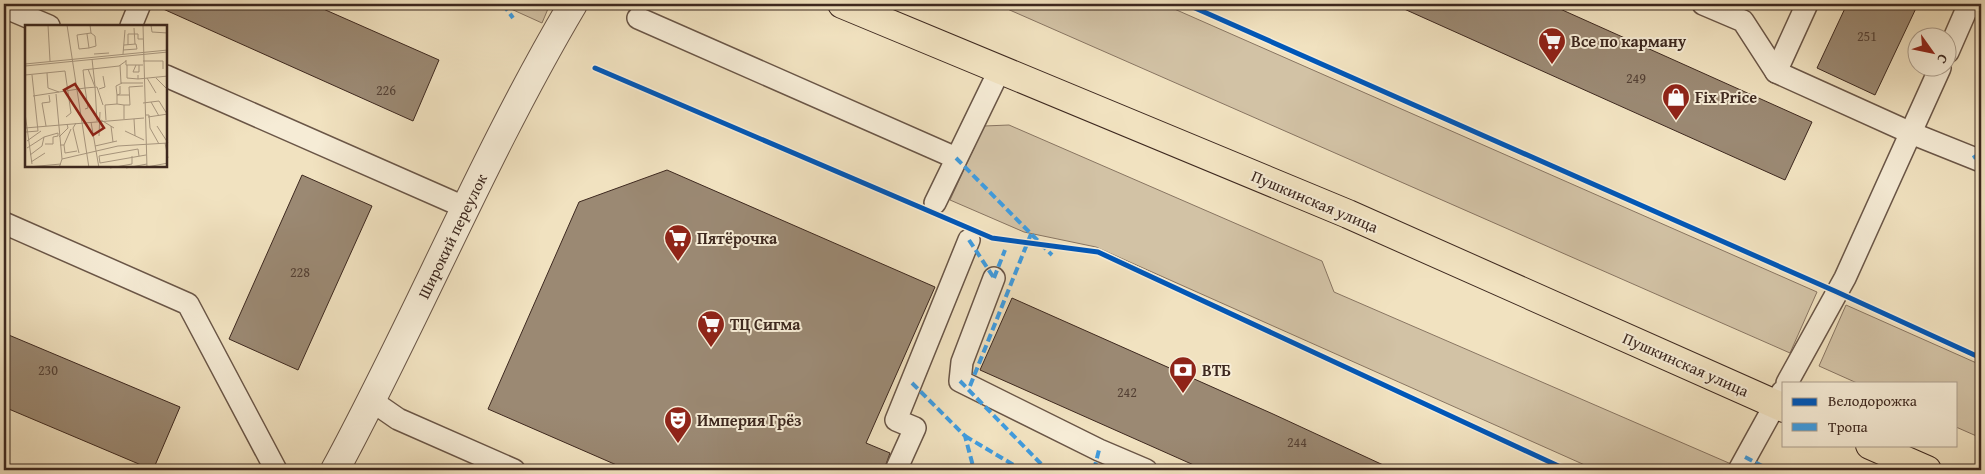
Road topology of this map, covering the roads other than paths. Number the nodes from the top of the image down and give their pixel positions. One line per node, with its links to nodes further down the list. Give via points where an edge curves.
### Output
1 (140, 4): 10 (lane)
2 (573, 4): 20 (street, Широкий переулок)
3 (842, 4): 12 (main road, Пушкинская улица)
4 (1704, 4): 13 (lane, via 1743,21)
5 (1807, 4): 13 (lane)
6 (1969, 4): 11 (lane)
7 (4, 7): 9 (lane)
8 (638, 18): 17 (lane)
9 (47, 25)
10 (131, 25)
11 (1958, 29)
12 (1000, 69): 17 (lane); 25 (main road, Пушкинская улица)
13 (1776, 72): 16 (lane)
14 (168, 77): 20 (lane)
15 (1936, 78): 16 (lane)
16 (1911, 133): 18 (lane); 24 (lane, via 1845,278)
17 (956, 158): 19 (lane)
18 (1981, 161)
19 (935, 203)
20 (464, 207): 27 (street, Широкий переулок)
21 (4, 223): 29 (lane, via 188,304)
22 (969, 240): 32 (lane, via 896,420 915,428)
23 (994, 278): 33 (lane, via 962,362 960,381)
24 (1790, 382)
25 (1782, 396)
26 (1782, 398): 34 (lane)
27 (372, 401): 30 (street, Широкий переулок); 31 (lane, via 398,418)
28 (1872, 446): 35 (main road)
29 (276, 470)
30 (335, 470)
31 (514, 470)
32 (896, 470)
33 (1146, 470)
34 (1739, 470)
35 (1927, 470)

